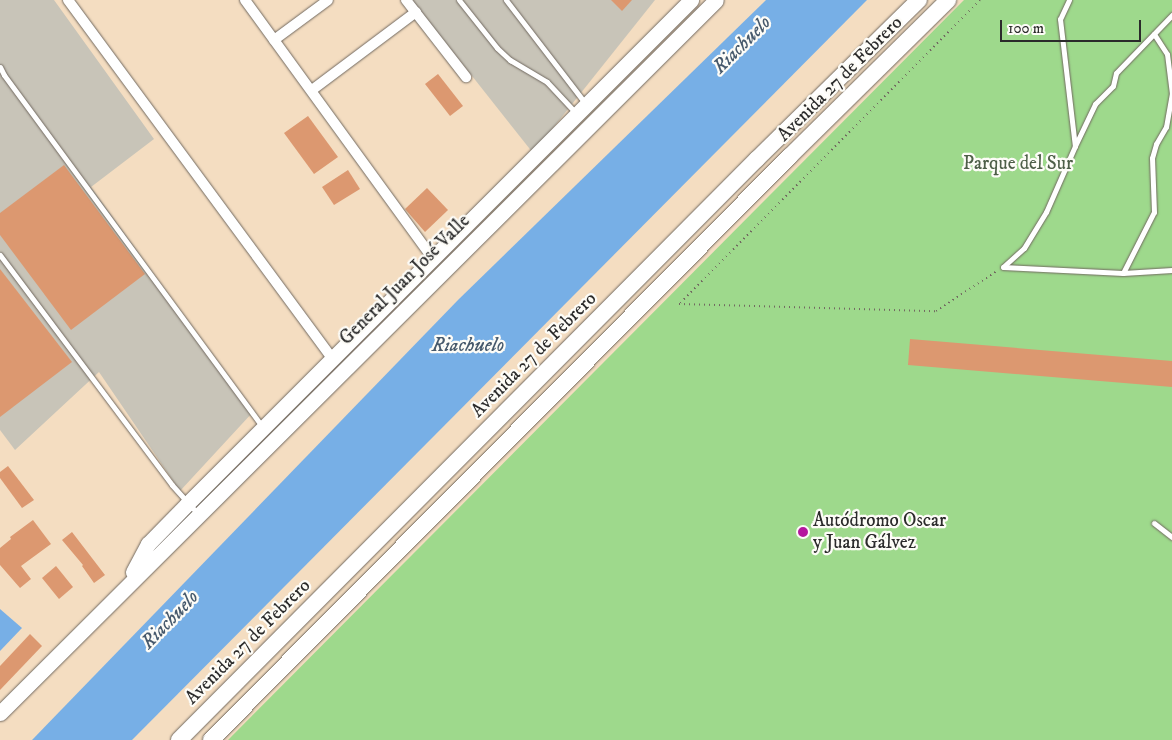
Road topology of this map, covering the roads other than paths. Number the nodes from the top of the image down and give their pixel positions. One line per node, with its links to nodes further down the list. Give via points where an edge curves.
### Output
1 (68, 0): 25 (street)
2 (245, 0): 15 (street)
3 (328, 0): 15 (street)
4 (406, 0): 12 (street)
5 (459, 0): 19 (lane, via 510,60 547,82)
6 (506, 0): 19 (lane)
7 (691, 0): 19 (main road, General Juan José Valle)
8 (716, 0): 26 (main road, General Juan José Valle)
9 (919, 0): 31 (main road, Avenida 27 de Febrero, via 751,164)
10 (948, 0): 32 (main road, Avenida 27 de Febrero)
11 (1069, 0): 20 (lane, via 1060,19)
12 (416, 12): 17 (street); 18 (street)
13 (1172, 15): 14 (lane)
14 (1154, 34): 20 (lane, via 1116,73 1113,86 1095,104); 24 (lane, via 1167,54 1172,94 1166,128 1152,158 1154,212)
15 (274, 40): 18 (street)
16 (0, 67): 26 (lane)
17 (466, 77)
18 (312, 90): 22 (street)
19 (582, 110): 22 (main road, General Juan José Valle)
20 (1075, 146): 24 (lane, via 1024,248 1003,267)
21 (0, 255): 27 (lane)
22 (433, 259): 25 (main road, General Juan José Valle)
23 (1172, 270): 24 (lane)
24 (1123, 273)
25 (333, 359): 26 (main road, General Juan José Valle)
26 (269, 433): 27 (main road, General Juan José Valle)
27 (192, 509): 30 (main road, General Juan José Valle, via 148,544 124,588)
28 (1154, 523): 29 (lane)
29 (1172, 537)
30 (0, 713)
31 (179, 740)
32 (211, 740)

